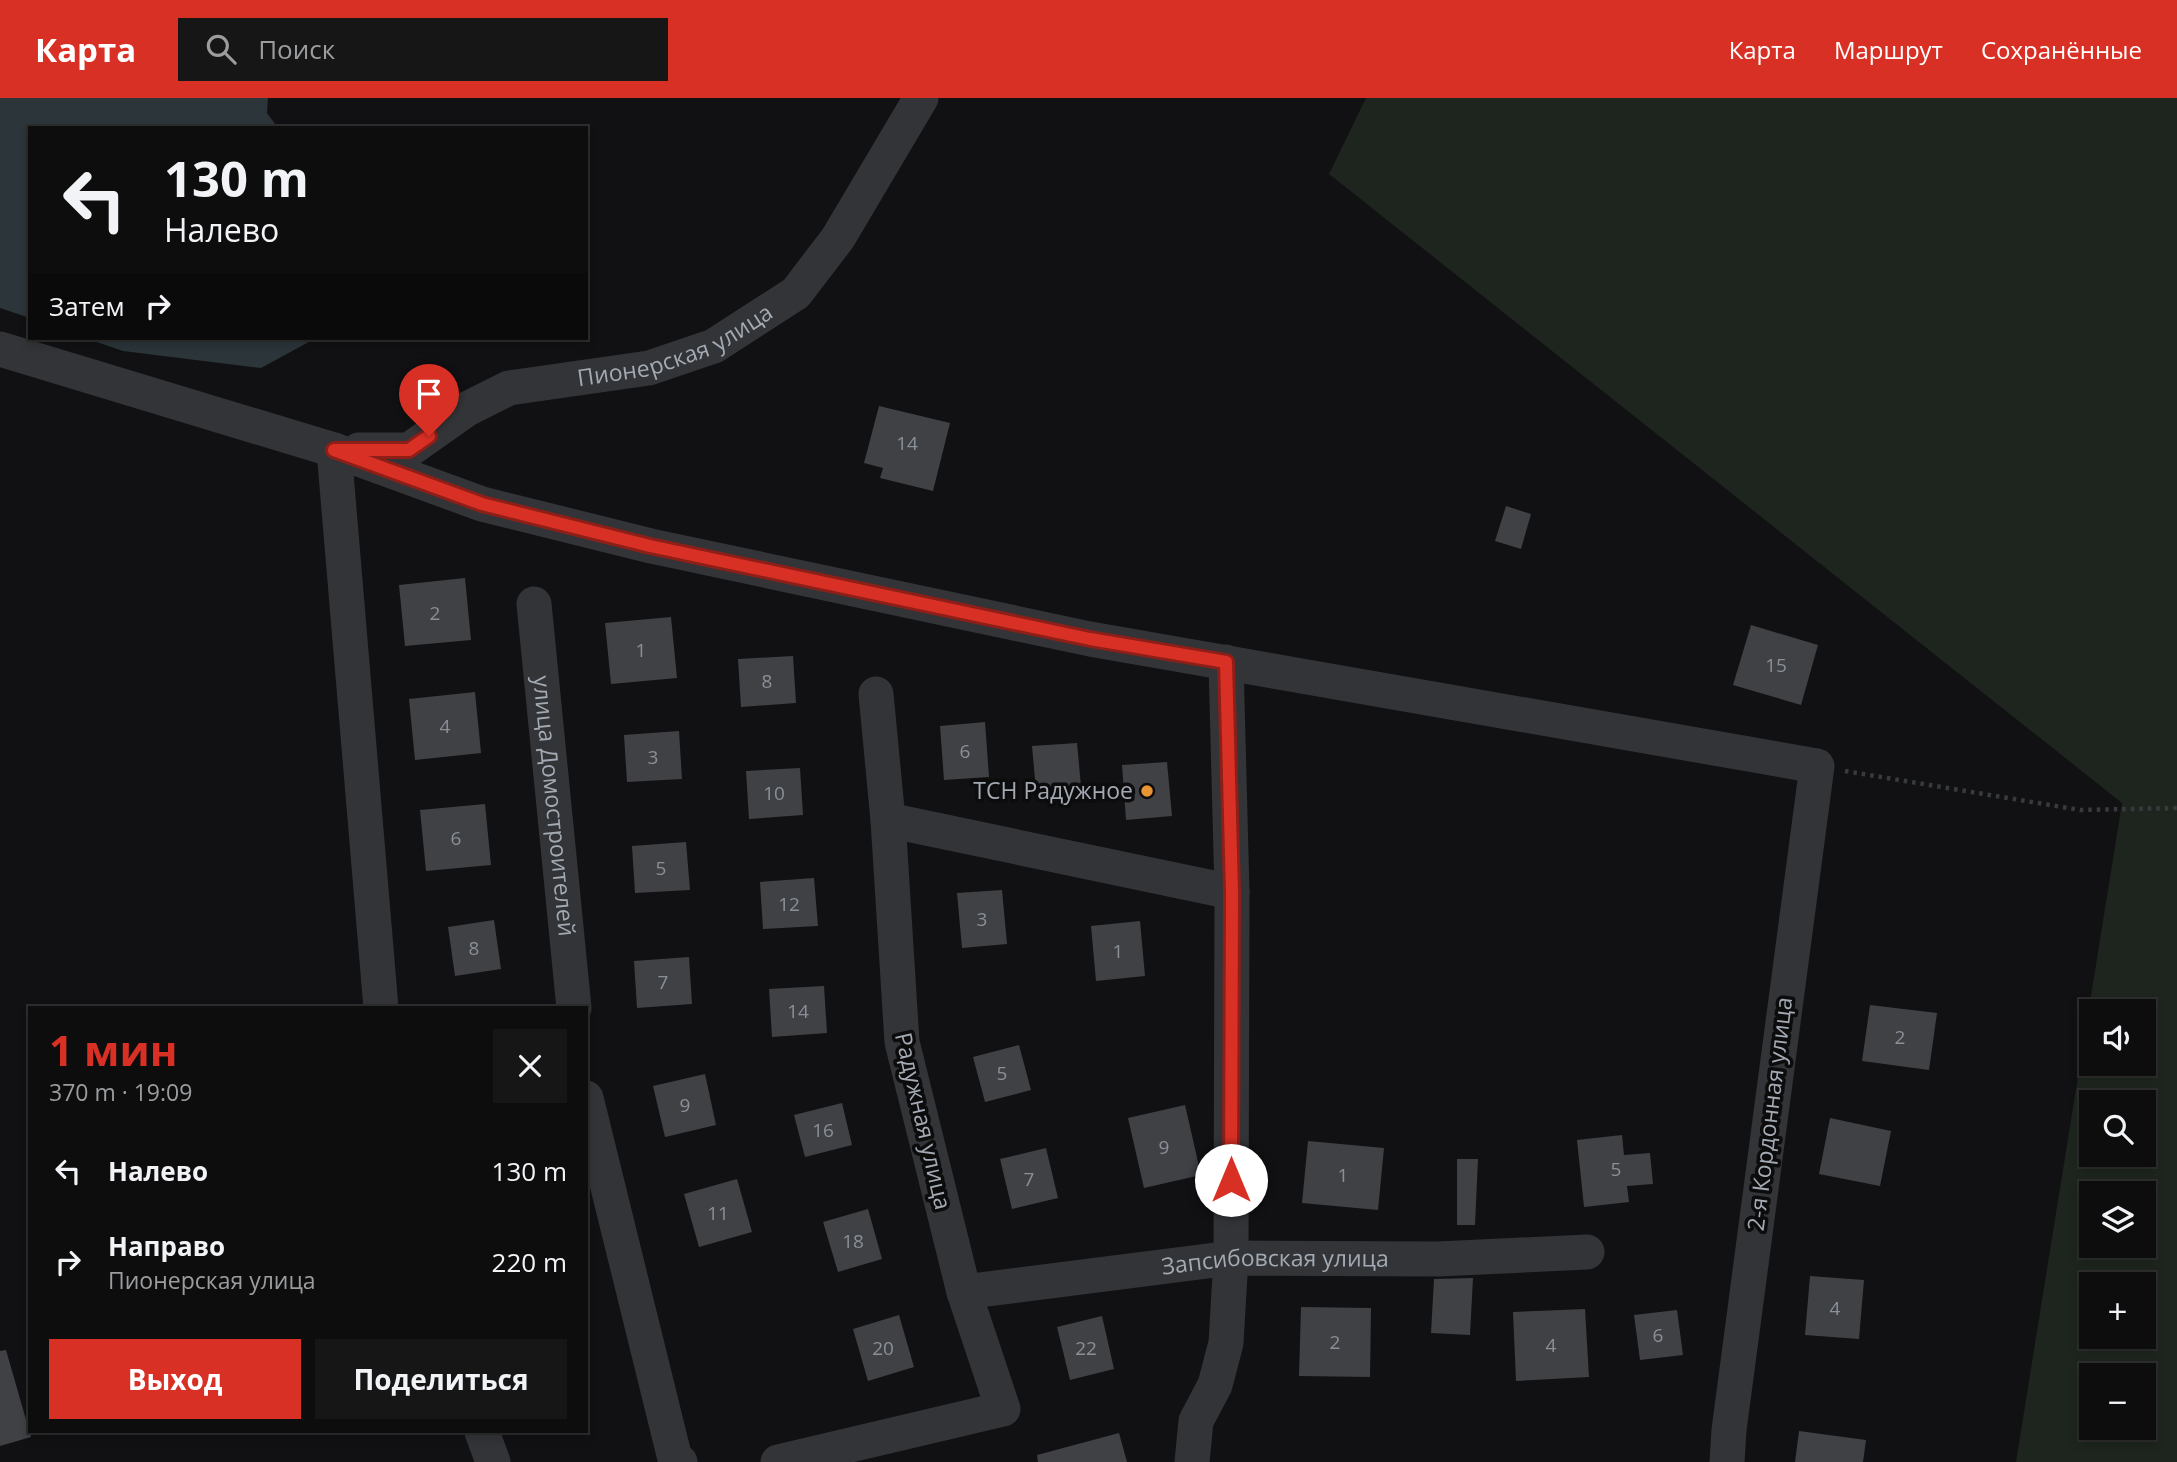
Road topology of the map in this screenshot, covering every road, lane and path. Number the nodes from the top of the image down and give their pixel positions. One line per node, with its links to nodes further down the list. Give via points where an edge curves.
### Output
1 (921, 98): 3 (street, Пионерская улица, via 838,238 796,293 714,346 649,368 509,388 467,409 409,450)
2 (0, 349): 3 (street)
3 (334, 450): 5 (street, via 482,504 650,546 1090,639); 11 (street)
4 (534, 604): 12 (street, улица Домостроителей)
5 (1226, 662): 7 (street); 10 (street)
6 (876, 694): 9 (street, Радужная улица)
7 (1816, 766): 8 (path, via 2080,810); 22 (street, 2-я Кордонная улица)
8 (2177, 808)
9 (888, 820): 10 (street); 16 (street, Радужная улица, via 902,1042)
10 (1232, 892): 15 (street)
11 (381, 1006)
12 (574, 1006)
13 (588, 1106): 19 (street, via 675,1459)
14 (1587, 1252): 15 (street, Запсибовская улица, via 1438,1259)
15 (1231, 1258): 16 (street, Запсибовская улица); 21 (street, via 1226,1343 1215,1385 1196,1421)
16 (964, 1292): 20 (street, Радужная улица, via 1003,1409)
17 (482, 1433): 18 (street)
18 (493, 1462)
19 (680, 1462)
20 (778, 1462)
21 (1192, 1462)
22 (1727, 1462)

